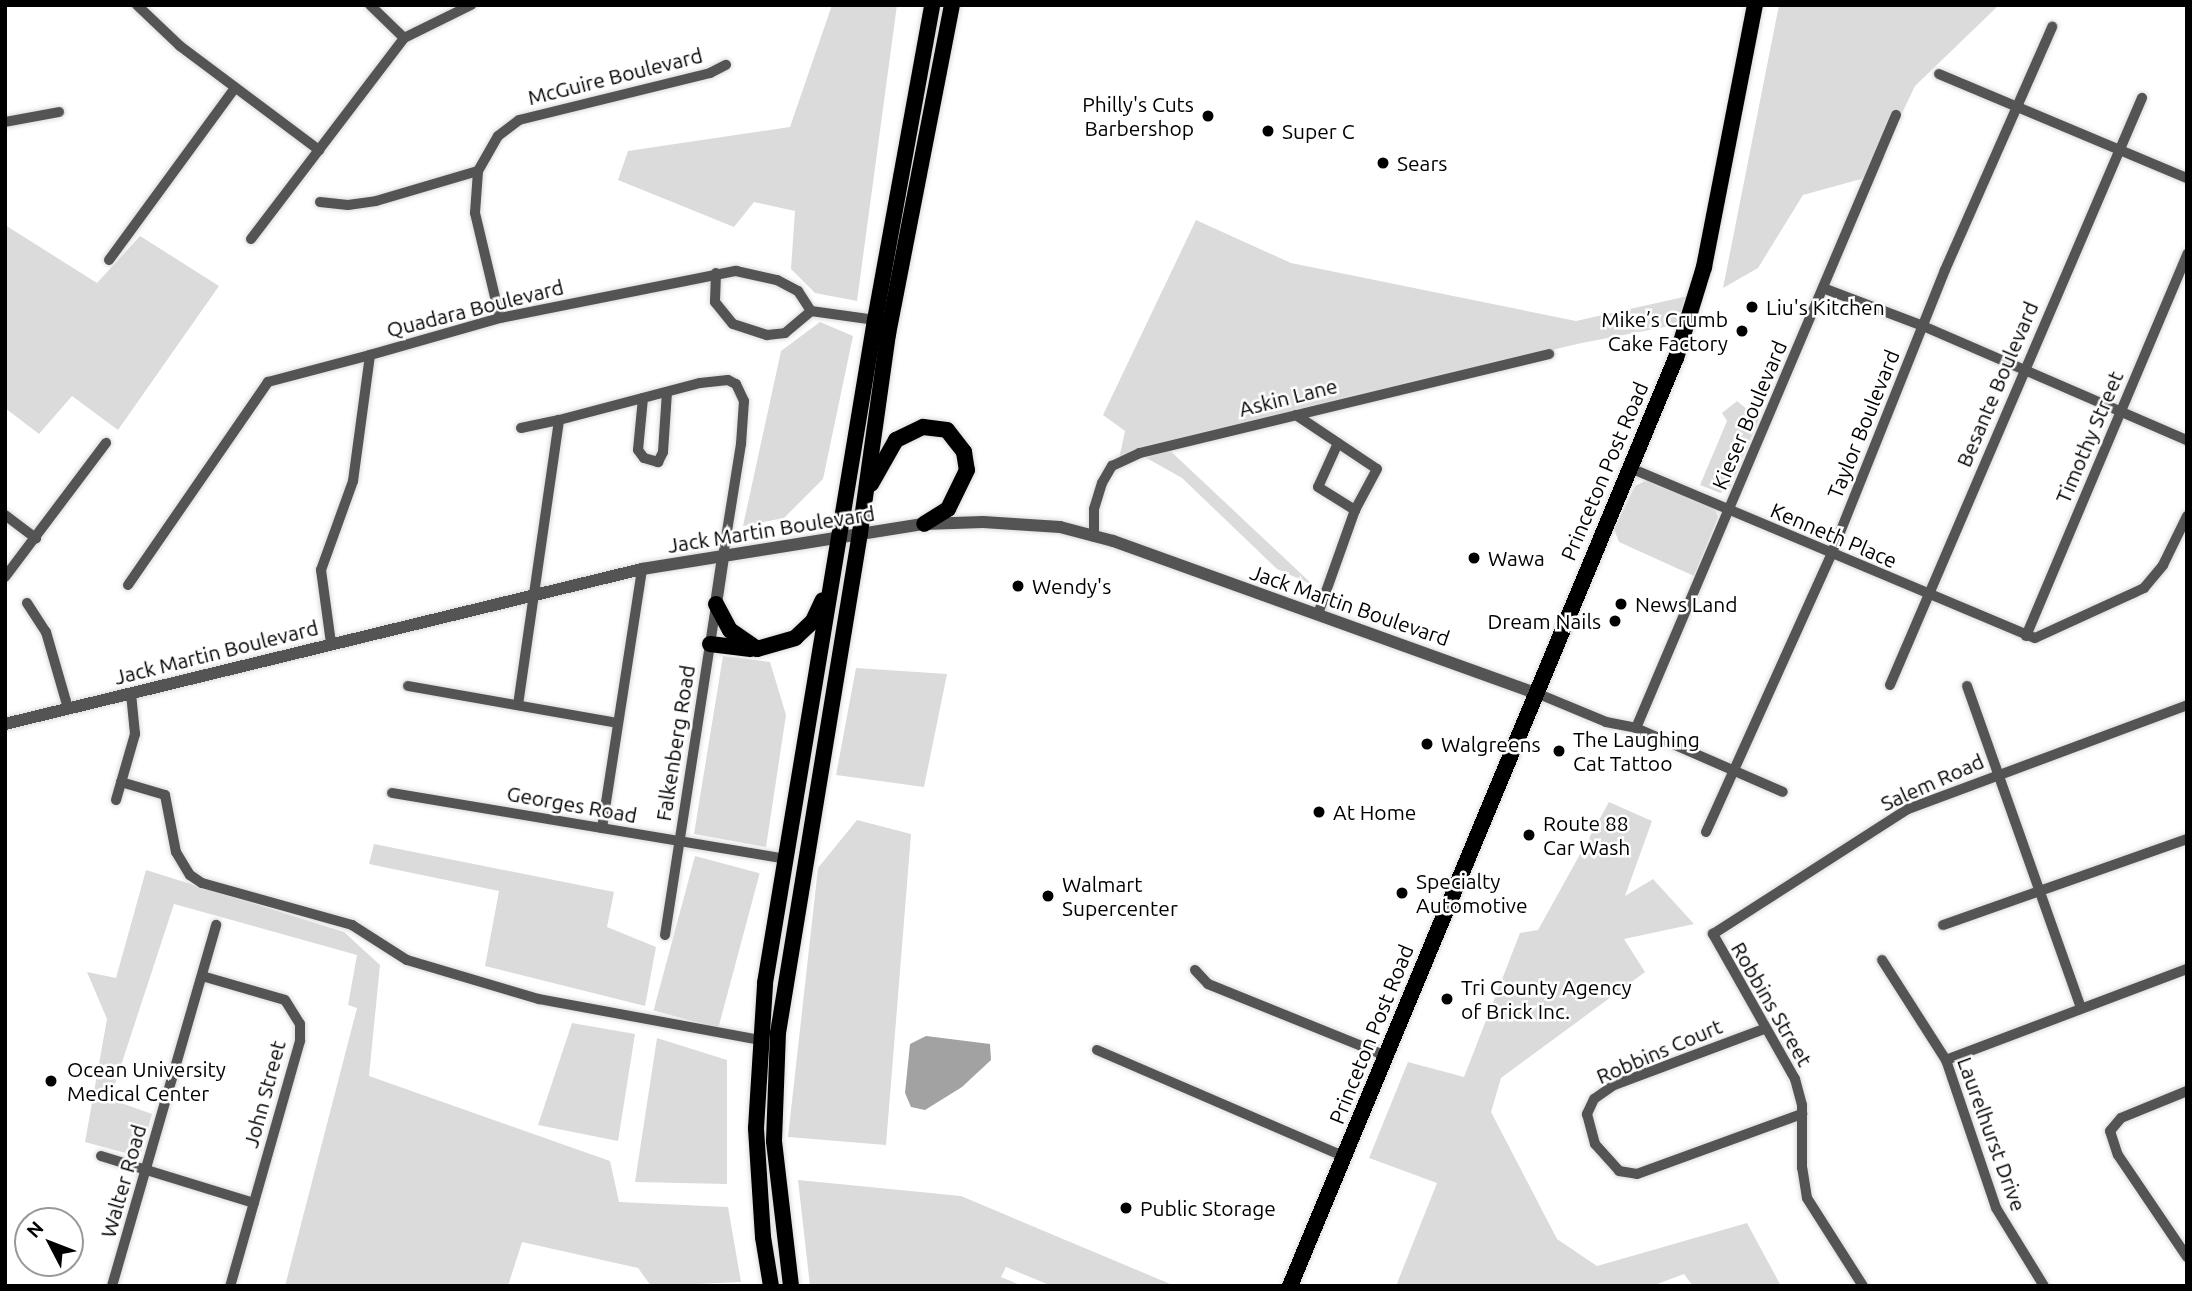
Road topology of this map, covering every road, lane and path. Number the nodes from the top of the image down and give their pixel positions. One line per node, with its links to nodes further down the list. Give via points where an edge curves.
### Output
1 (137, 5): 11 (street)
2 (370, 5): 8 (street)
3 (471, 5): 8 (street)
4 (932, 5): 29 (main road)
5 (952, 5): 44 (main road, via 888,334)
6 (1755, 5): 43 (main road, Princeton Post Road, via 1695,300)
7 (2052, 27): 13 (street, Taylor Boulevard)
8 (404, 38): 17 (street)
9 (726, 65): 19 (street, McGuire Boulevard, via 710,73 519,120 487,149)
10 (1939, 75): 13 (street)
11 (235, 88): 17 (street); 24 (street)
12 (2142, 99): 18 (street, Besante Boulevard)
13 (2016, 107): 18 (street); 30 (street, Taylor Boulevard)
14 (59, 112): 16 (street)
15 (1896, 115): 26 (street, Kieser Boulevard)
16 (5, 122)
17 (319, 150): 22 (street)
18 (2118, 150): 20 (street); 33 (street, Besante Boulevard)
19 (478, 171): 21 (street, via 376,201); 28 (street, McGuire Boulevard, via 475,213)
20 (2187, 178)
21 (320, 202)
22 (251, 239)
23 (2187, 254): 36 (street, Timothy Street)
24 (109, 260)
25 (716, 273): 27 (street, Quadara Boulevard, via 736,271 777,280 798,291); 27 (street, via 715,302 733,324 767,335 785,332); 28 (street, Quadara Boulevard)
26 (1823, 288): 30 (street); 46 (street, Kieser Boulevard)
27 (811, 311): 29 (street)
28 (500, 318): 32 (street, Quadara Boulevard)
29 (875, 320): 53 (main road)
30 (1923, 326): 33 (street); 54 (street, Taylor Boulevard)
31 (1549, 354): 37 (street, Askin Lane)
32 (370, 355): 59 (street, via 268,382); 66 (street, Quadara Boulevard, via 353,481 321,570)
33 (2024, 369): 36 (street); 61 (street, Besante Boulevard)
34 (667, 392): 35 (street); 35 (street, via 663,452 658,462 644,458 638,450); 55 (street, via 728,380 741,389 741,444)
35 (643, 398): 38 (street)
36 (2121, 411): 40 (street); 65 (street, Timothy Street)
37 (1296, 415): 42 (street); 51 (street, Askin Lane, via 1140,453 1112,466 1096,497)
38 (559, 420): 39 (street); 60 (street)
39 (521, 428)
40 (2187, 440)
41 (106, 443): 52 (street)
42 (1338, 443): 45 (street, via 1318,487); 45 (street, via 1377,469)
43 (1628, 467): 46 (street, Kenneth Place); 72 (main road, Princeton Post Road)
44 (865, 496): 49 (main road, via 896,440 923,427 947,430 964,452 967,470 948,509); 50 (main road)
45 (1356, 510): 64 (street)
46 (1730, 511): 54 (street, Kenneth Place); 79 (street, Kieser Boulevard)
47 (5, 515): 52 (street)
48 (2187, 516): 65 (street, via 2156,577 2137,593 2046,635)
49 (924, 524): 50 (street, Jack Martin Boulevard); 51 (street, Jack Martin Boulevard, via 1013,522 1060,527)
50 (860, 533): 53 (street, Jack Martin Boulevard); 116 (main road, via 778,1033 774,1141)
51 (1094, 537): 64 (street, Jack Martin Boulevard)
52 (36, 538): 57 (street)
53 (840, 538): 55 (street, Jack Martin Boulevard); 58 (main road)
54 (1831, 555): 61 (street, Kenneth Place); 80 (street, Taylor Boulevard)
55 (723, 557): 56 (street, Jack Martin Boulevard); 63 (street, Falkenberg Road)
56 (642, 569): 60 (street, Jack Martin Boulevard); 77 (street)
57 (5, 577)
58 (832, 582): 68 (main road, via 813,621 795,638); 90 (main road)
59 (128, 585)
60 (534, 594): 66 (street, Jack Martin Boulevard); 74 (street)
61 (1927, 596): 65 (street, Kenneth Place); 70 (street, Besante Boulevard)
62 (27, 603): 76 (street, via 46,632)
63 (716, 604): 67 (street, Falkenberg Road); 68 (main road, via 730,630)
64 (1318, 614): 72 (street, Jack Martin Boulevard)
65 (2025, 636)
66 (331, 643): 73 (street, Jack Martin Boulevard)
67 (710, 644): 68 (main road); 89 (street, Falkenberg Road)
68 (757, 649)
69 (408, 685): 74 (street)
70 (1890, 685)
71 (1967, 686): 81 (street)
72 (1533, 692): 79 (street, via 1606,722); 104 (main road, Princeton Post Road)
73 (131, 693): 76 (street, Jack Martin Boulevard); 82 (street, via 135,734)
74 (518, 705): 77 (street)
75 (2187, 705): 81 (street, Salem Road)
76 (68, 708): 78 (street, Jack Martin Boulevard)
77 (618, 723): 86 (street)
78 (5, 724)
79 (1636, 728): 80 (street)
80 (1734, 772): 83 (street); 87 (street, Taylor Boulevard)
81 (1999, 773): 91 (street); 94 (street, Salem Road, via 1897,814)
82 (121, 782): 85 (street); 102 (street, via 165,795 176,852 190,875 202,883 352,925 407,960 539,999)
83 (1783, 792)
84 (393, 793): 86 (street, Georges Road)
85 (116, 800)
86 (602, 828): 89 (street, Georges Road)
87 (1706, 832)
88 (2187, 839): 91 (street)
89 (679, 841): 90 (street, Georges Road); 95 (street, Falkenberg Road)
90 (786, 859): 102 (main road)
91 (2041, 890): 93 (street); 100 (street)
92 (216, 925): 99 (street, Walter Road)
93 (1943, 926)
94 (1713, 934): 101 (street, Robbins Street)
95 (665, 935)
96 (1882, 960): 105 (street, Laurelhurst Drive)
97 (2187, 968): 100 (street)
98 (1195, 970): 104 (street, via 1208,984)
99 (202, 976): 110 (street, Walter Road); 111 (street, John Street, via 285,1000 300,1024 300,1041)
100 (2081, 1008): 105 (street)
101 (1764, 1029): 107 (street, Robbins Street, via 1795,1079); 107 (street, Robbins Court, via 1614,1085 1594,1098 1587,1114 1595,1144 1619,1171 1637,1174)
102 (761, 1040): 115 (main road, via 756,1128)
103 (1097, 1050): 109 (street)
104 (1384, 1055): 109 (main road, Princeton Post Road)
105 (1946, 1060): 119 (street, Laurelhurst Drive, via 1996,1208)
106 (2187, 1091): 112 (street, via 2121,1118 2110,1131 2119,1155)
107 (1802, 1114): 118 (street, Robbins Street, via 1807,1198)
108 (101, 1156): 110 (street)
109 (1345, 1157): 117 (main road, Princeton Post Road)
110 (147, 1171): 111 (street); 113 (street, Walter Road)
111 (254, 1203): 114 (street, John Street)
112 (2187, 1257)
113 (112, 1286)
114 (230, 1286)
115 (771, 1286)
116 (791, 1286)
117 (1290, 1286)
118 (1863, 1286)
119 (2044, 1286)

